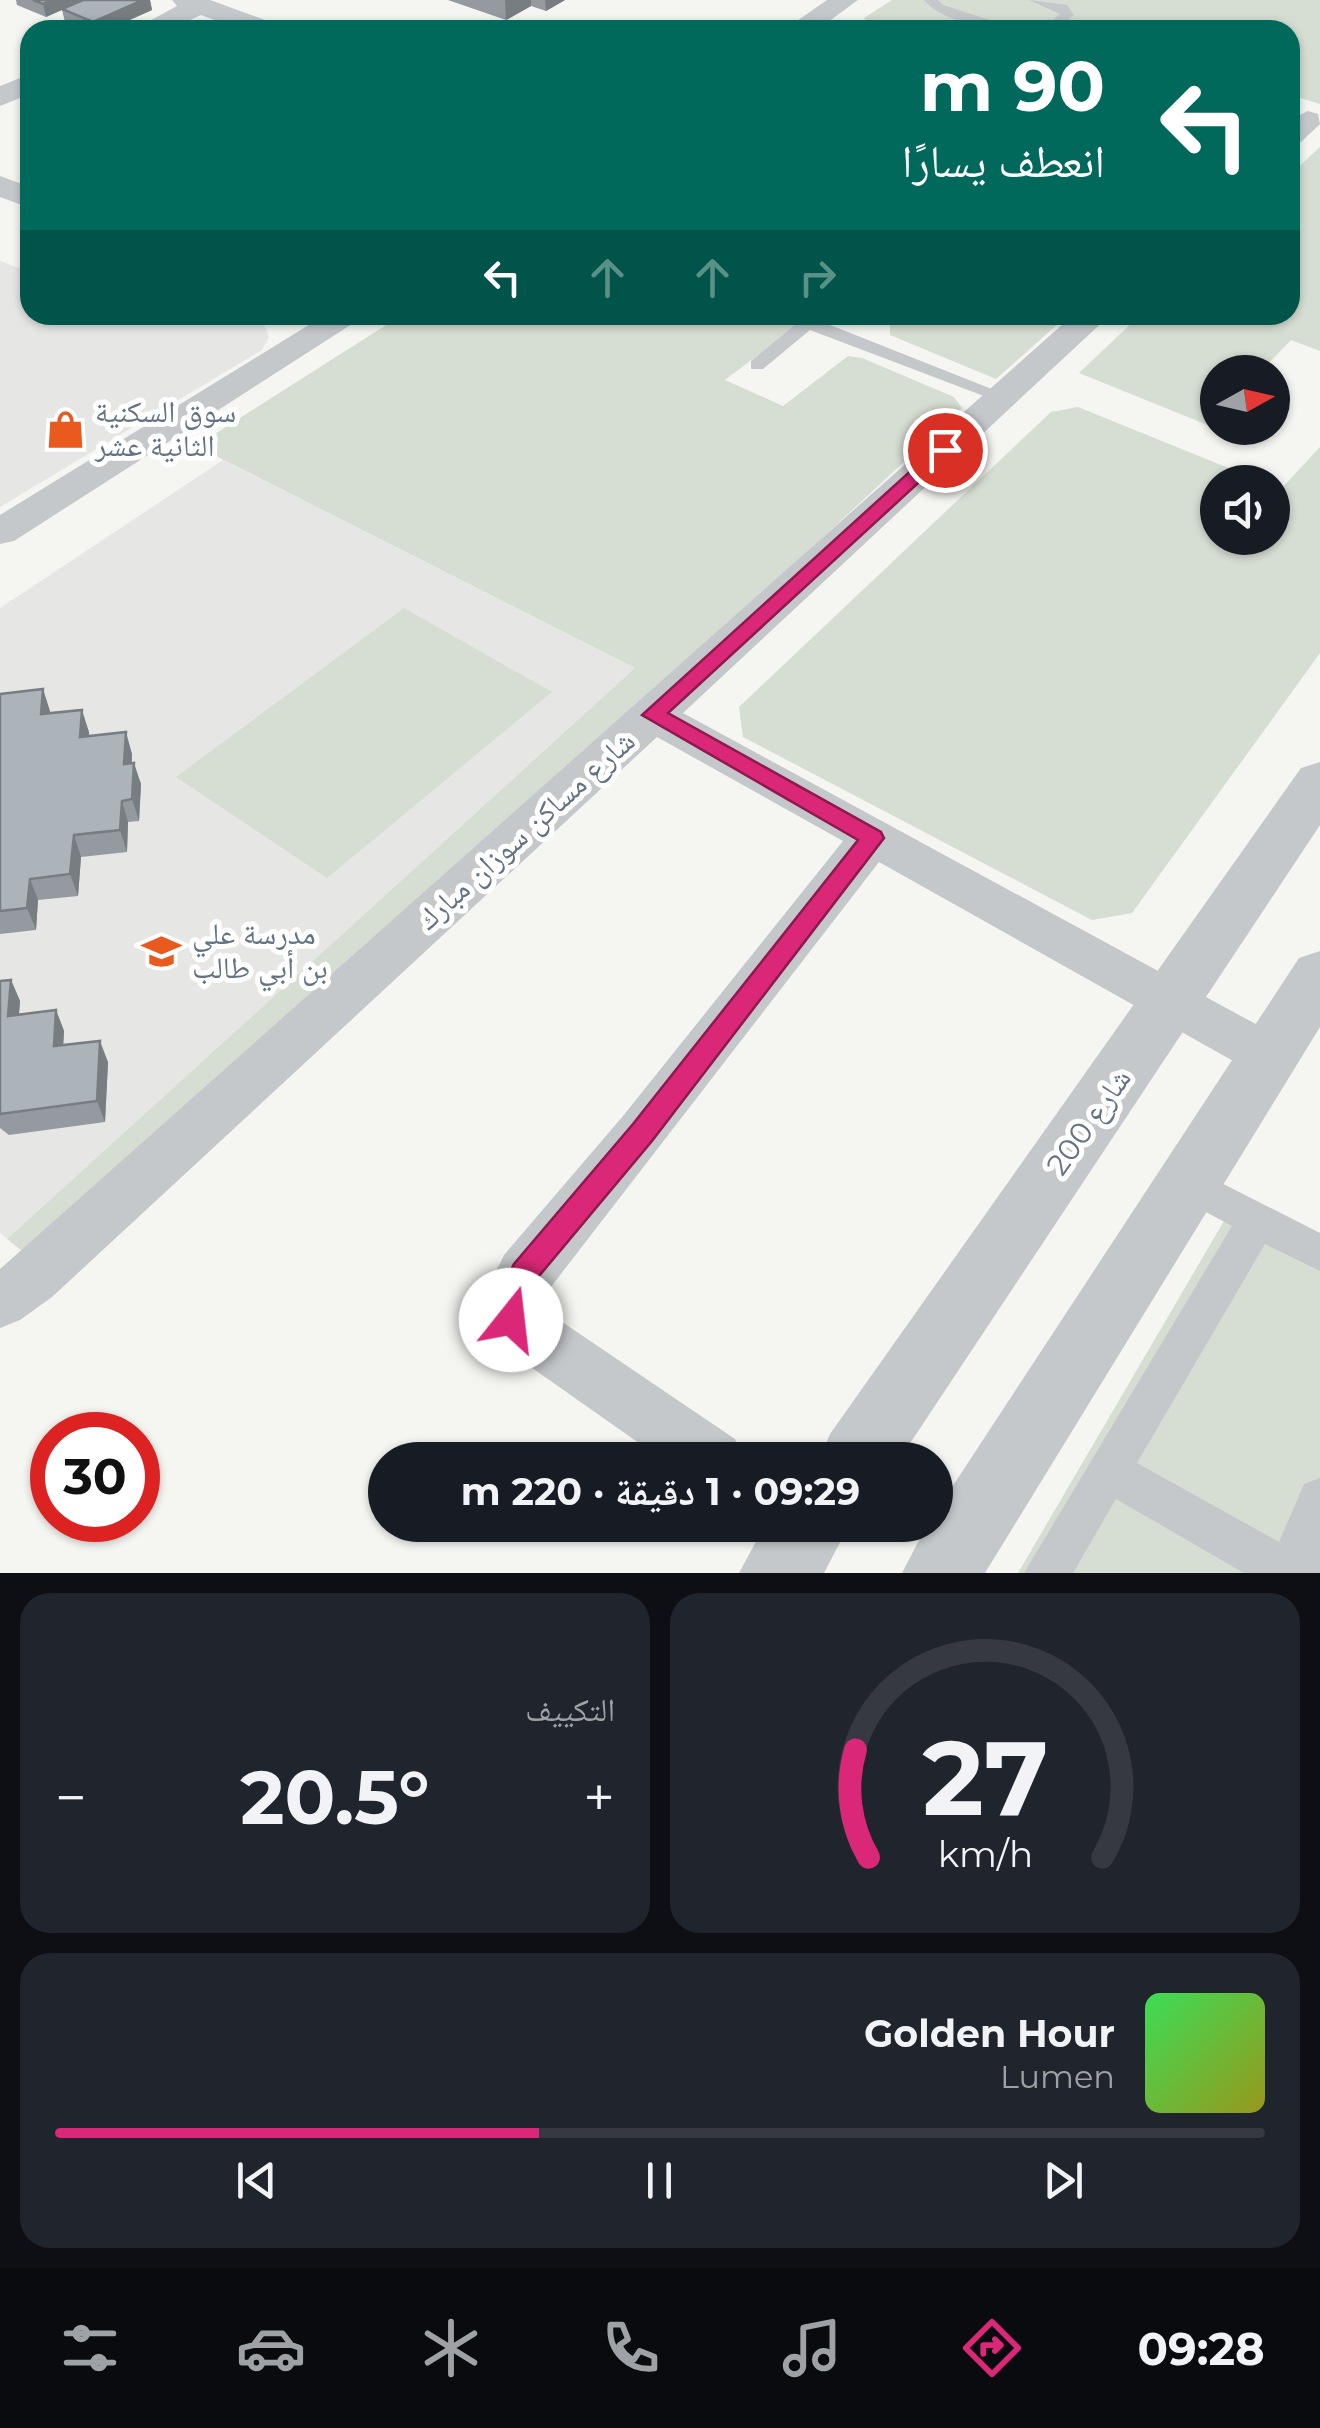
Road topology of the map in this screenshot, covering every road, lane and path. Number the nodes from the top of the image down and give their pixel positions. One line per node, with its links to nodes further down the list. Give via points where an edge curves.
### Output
1 (845, 0): 7 (street)
2 (931, 0): 8 (lane)
3 (1036, 0): 9 (lane, via 1062,8 1067,14)
4 (192, 3): 5 (street); 6 (street)
5 (164, 20)
6 (239, 20)
7 (819, 20)
8 (979, 20)
9 (1060, 20)
10 (333, 325): 16 (street)
11 (806, 325): 14 (lane)
12 (828, 325): 15 (lane)
13 (1082, 325): 15 (street, شارع مساكن سوزان مبارك)
14 (758, 365)
15 (1003, 397): 17 (street, شارع مساكن سوزان مبارك)
16 (0, 532)
17 (653, 715): 19 (street); 26 (street, شارع مساكن سوزان مبارك)
18 (1320, 782): 21 (street, شارع 200)
19 (872, 838): 21 (street); 27 (street, via 524,1273 511,1301 511,1320)
20 (1320, 975): 22 (street)
21 (1170, 1004): 22 (street); 28 (street, شارع 200)
22 (1269, 1056): 23 (street)
23 (1188, 1184): 24 (street); 32 (street)
24 (1258, 1220): 25 (street); 29 (street)
25 (1320, 1253)
26 (0, 1302)
27 (688, 1442)
28 (868, 1442)
29 (1110, 1472): 33 (street); 34 (street)
30 (799, 1542): 31 (street)
31 (778, 1573)
32 (941, 1573)
33 (1046, 1573)
34 (1289, 1573)

